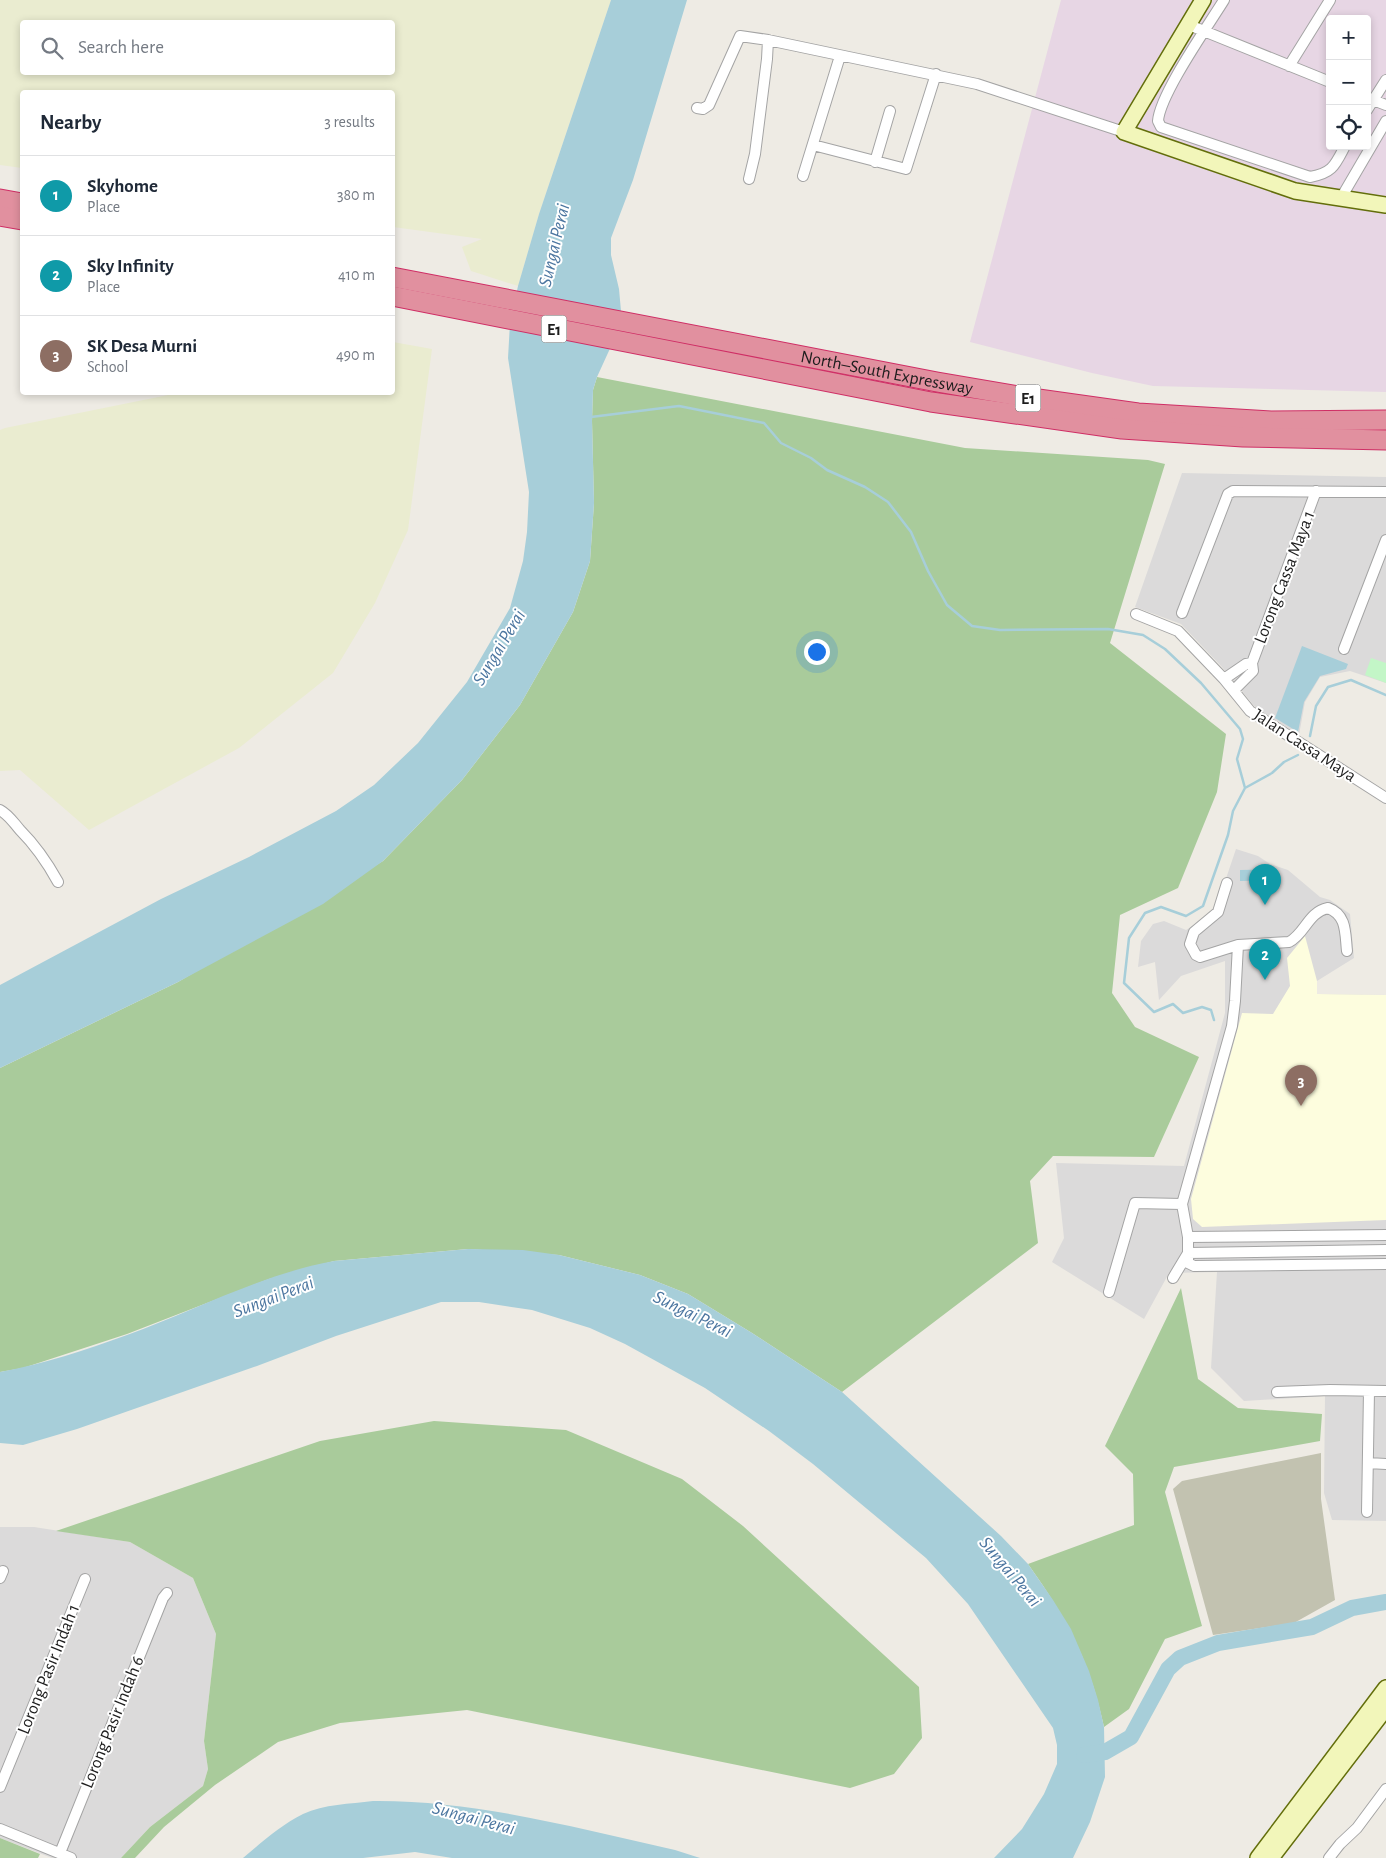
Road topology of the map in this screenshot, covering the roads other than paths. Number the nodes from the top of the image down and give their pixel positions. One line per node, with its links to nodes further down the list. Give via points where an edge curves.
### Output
1 (1203, 0): 4 (main road)
2 (1224, 0): 5 (street)
3 (1330, 0): 8 (street)
4 (1189, 25): 5 (street); 18 (main road)
5 (1204, 31): 8 (street); 20 (street, via 1160,108 1158,121 1161,127 1310,177 1323,175 1332,169)
6 (768, 40): 7 (street); 15 (street, via 740,36 709,106); 23 (street, via 755,154)
7 (840, 56): 9 (street); 19 (street)
8 (1289, 66): 10 (street)
9 (936, 74): 18 (street, via 1030,100); 21 (street, via 906,170)
10 (1326, 80)
11 (1386, 80): 12 (street)
12 (1371, 97)
13 (1371, 98): 14 (street)
14 (1386, 105)
15 (697, 108)
16 (890, 110): 21 (street)
17 (1386, 121): 24 (street)
18 (1124, 132): 24 (main road, via 1295,191)
19 (813, 145): 21 (street); 22 (street)
20 (1344, 150)
21 (875, 162)
22 (803, 176)
23 (749, 179)
24 (1341, 198): 27 (main road)
25 (0, 199): 26 (highway)
26 (20, 203)
27 (1386, 205)
28 (0, 216): 29 (highway)
29 (20, 220)
30 (0, 226): 31 (highway)
31 (20, 228)
32 (395, 278): 34 (highway, North–South Expressway / E1, via 1024,397 1138,413 1270,421)
33 (395, 297): 35 (highway, North–South Expressway / E1, via 931,402 1122,429 1243,437)
34 (1386, 420)
35 (1386, 440)
36 (1316, 492): 37 (street); 39 (street, via 1233,491 1228,494); 42 (street, Lorong Cassa Maya 1)
37 (1386, 492)
38 (1386, 540): 41 (street)
39 (1182, 613)
40 (1136, 614): 43 (street, Jalan Cassa Maya, via 1178,631)
41 (1344, 649)
42 (1252, 663): 43 (street, Lorong Cassa Maya 1); 44 (street, Lorong Cassa Maya 1, via 1253,671)
43 (1224, 679): 44 (street, Jalan Cassa Maya)
44 (1234, 690): 45 (street, Jalan Cassa Maya, via 1250,711)
45 (1386, 798)
46 (0, 810): 47 (street, via 8,814 31,840)
47 (58, 882)
48 (1227, 883): 49 (street, via 1218,912 1194,932 1190,944 1200,957)
49 (1238, 945): 50 (street, via 1294,940 1315,913 1328,908 1335,910 1344,923); 51 (street, via 1232,1026)
50 (1347, 951)
51 (1182, 1204): 53 (street); 58 (street, via 1135,1203)
52 (1386, 1235): 53 (street)
53 (1188, 1237): 55 (street)
54 (1386, 1250): 55 (street)
55 (1188, 1252): 56 (street, via 1188,1263 1194,1266); 57 (street)
56 (1386, 1264)
57 (1173, 1278)
58 (1110, 1292)
59 (1369, 1391): 60 (street); 61 (street); 62 (street)
60 (1386, 1391)
61 (1277, 1392)
62 (1368, 1463): 63 (street); 64 (street)
63 (1386, 1464)
64 (1368, 1512)
65 (85, 1579): 69 (street, Lorong Pasir Indah 1)
66 (167, 1593): 72 (street, Lorong Pasir Indah 6, via 162,1598)
67 (1386, 1688): 74 (main road)
68 (1386, 1708): 75 (main road)
69 (0, 1787)
70 (1386, 1789): 76 (street)
71 (0, 1829): 72 (street)
72 (60, 1853): 73 (street)
73 (71, 1858)
74 (1258, 1858)
75 (1271, 1858)
76 (1329, 1858)

